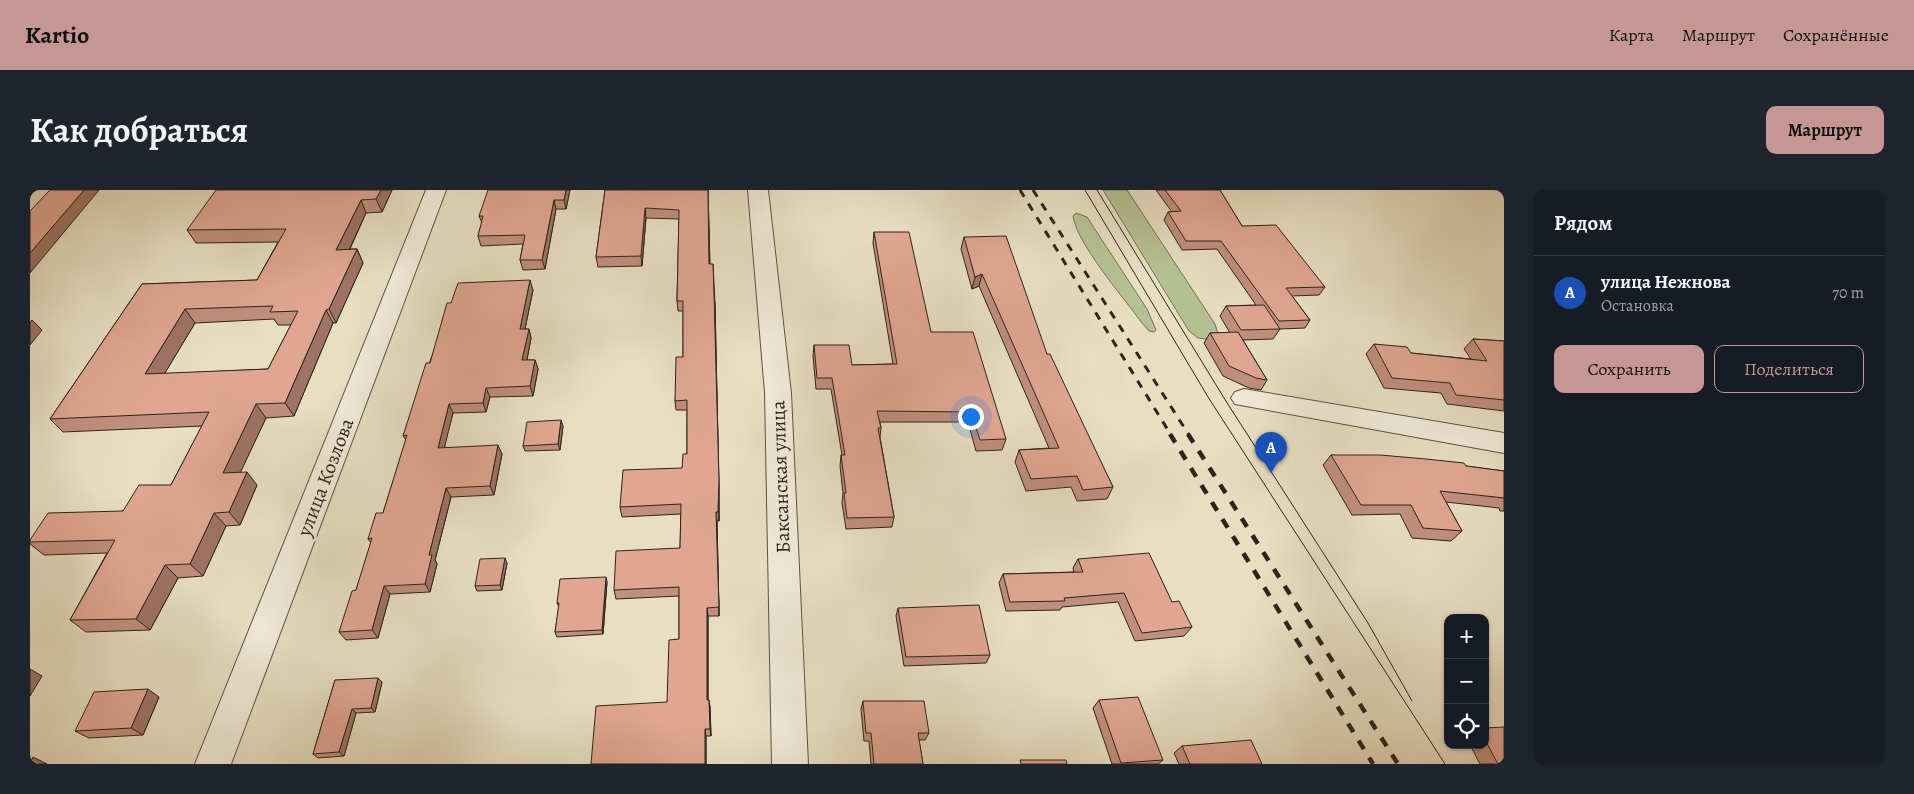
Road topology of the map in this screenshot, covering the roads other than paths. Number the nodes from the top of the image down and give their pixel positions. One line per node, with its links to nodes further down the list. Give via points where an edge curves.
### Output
1 (436, 190): 5 (street, улица Козлова)
2 (758, 190): 6 (street, Баксанская улица, via 778,393)
3 (1244, 398): 4 (street)
4 (1504, 443)
5 (214, 764)
6 (790, 764)

